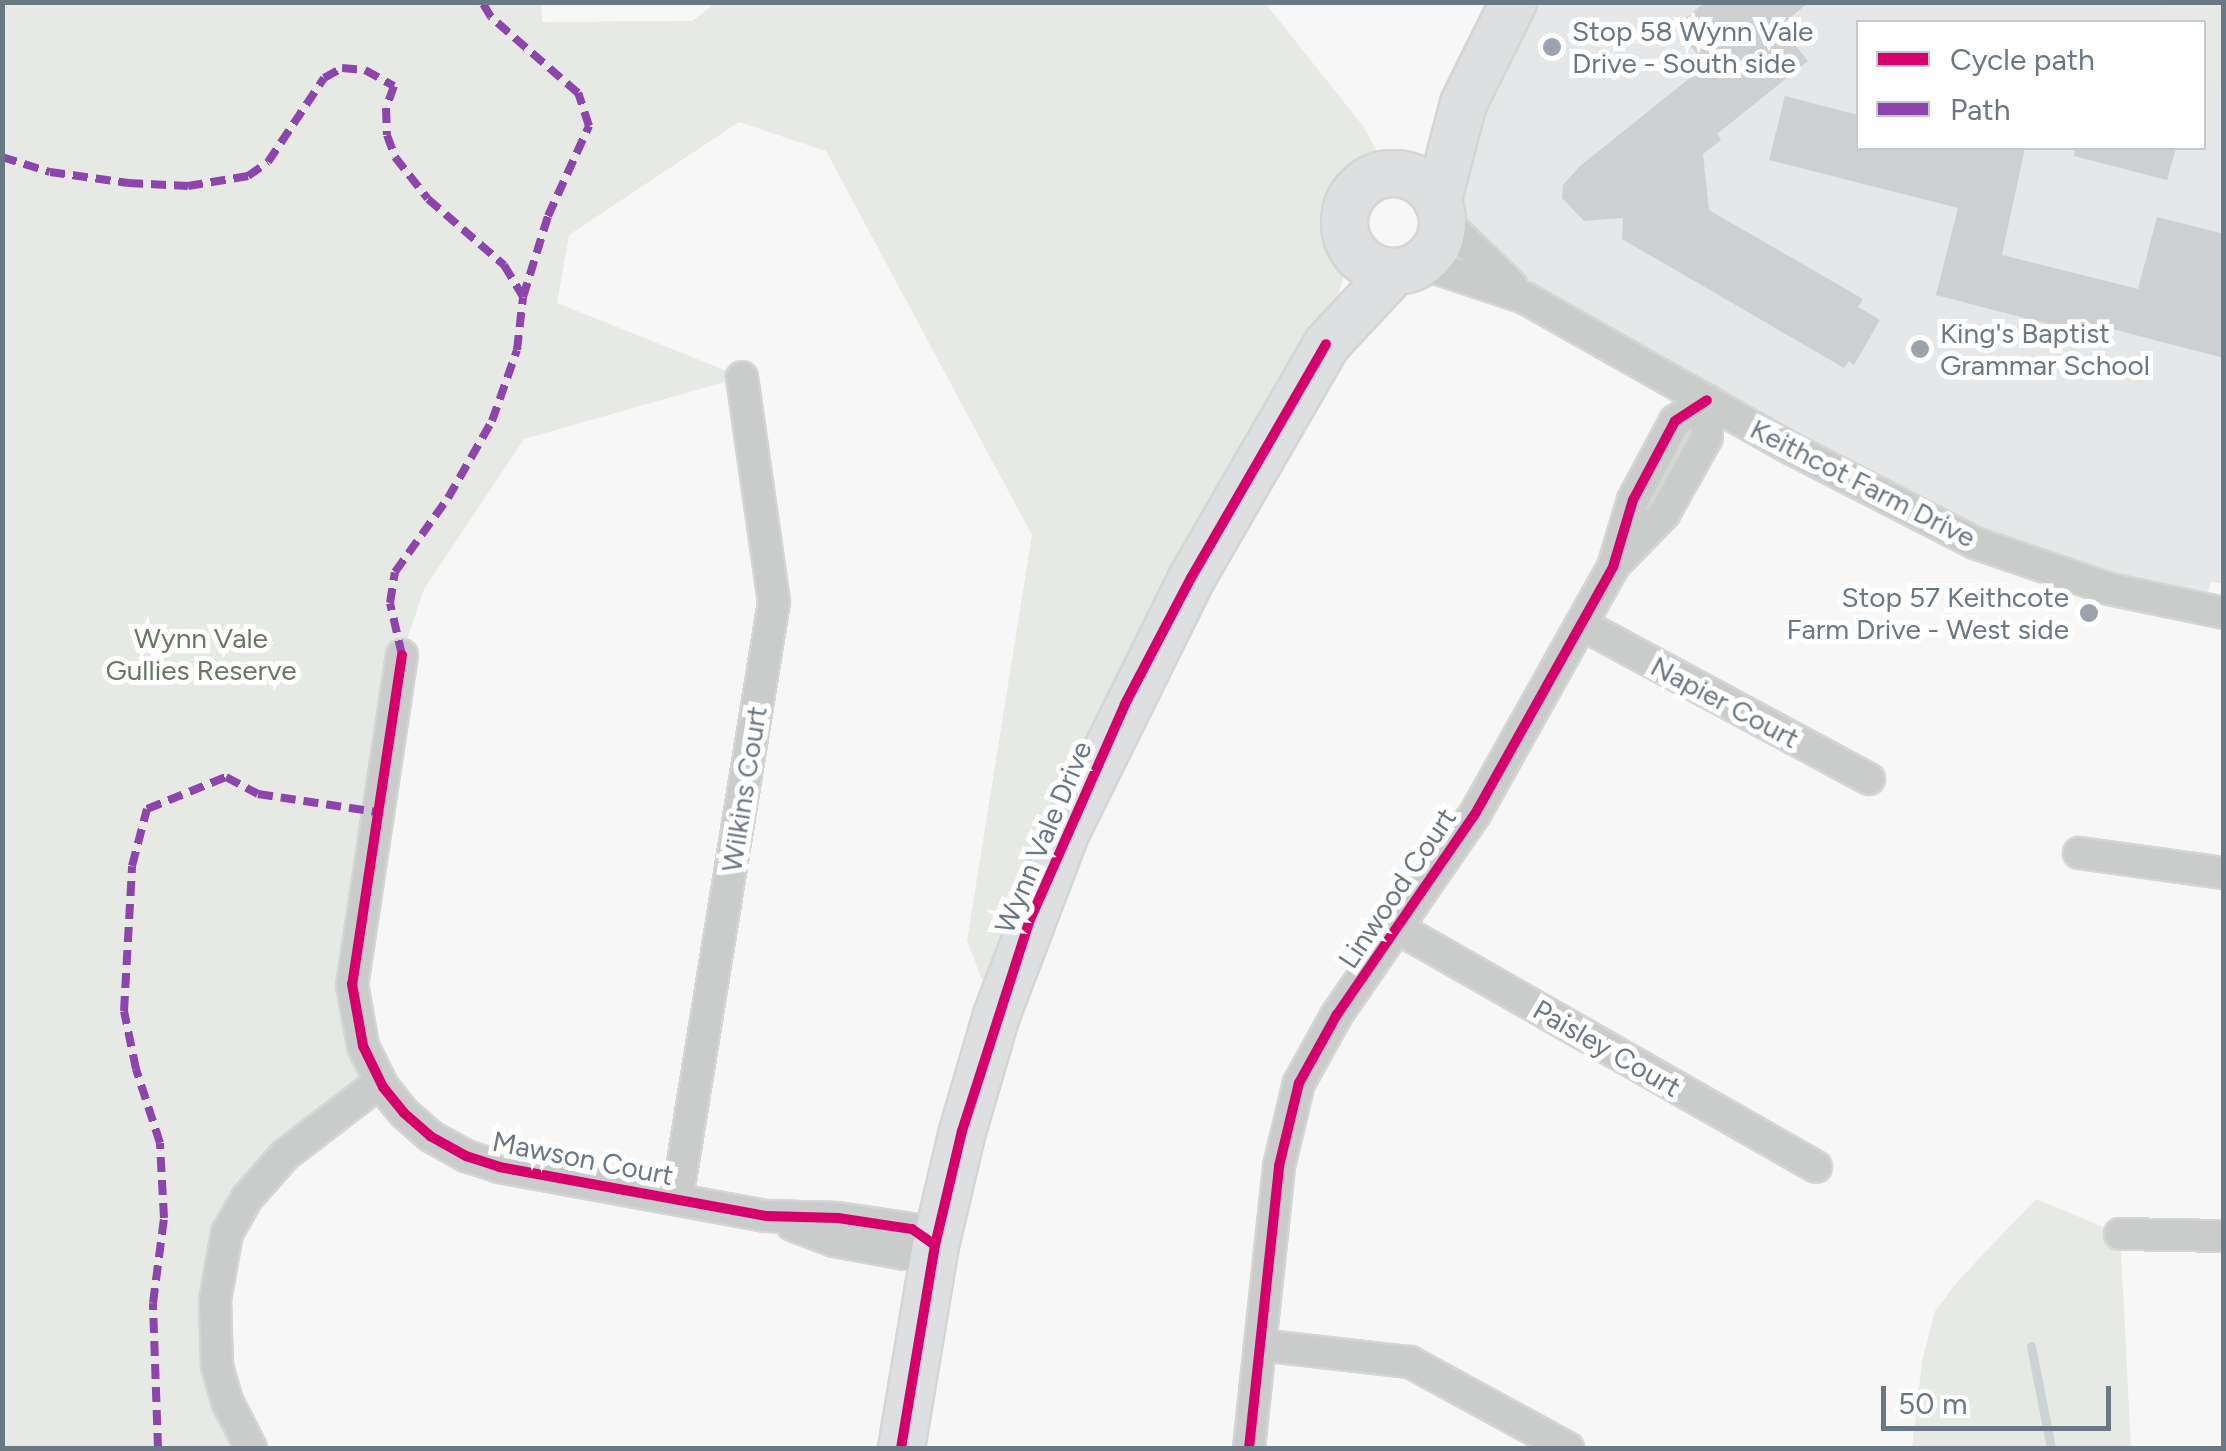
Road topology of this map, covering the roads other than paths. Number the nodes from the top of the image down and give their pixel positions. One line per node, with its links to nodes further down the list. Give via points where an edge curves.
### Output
1 (1512, 2): 2 (main road)
2 (1463, 103): 3 (main road); 4 (main road)
3 (1389, 173): 4 (main road, via 1418,180); 5 (main road, via 1365,182 1348,202)
4 (1439, 210): 6 (main road, via 1437,243); 7 (street, Keithcot Farm Drive)
5 (1347, 240): 6 (main road, via 1366,263); 8 (main road, Wynn Vale Drive)
6 (1407, 267): 7 (street, Keithcot Farm Drive); 8 (main road, Wynn Vale Drive)
7 (1525, 298): 10 (street, Keithcot Farm Drive)
8 (1326, 344): 23 (main road, Wynn Vale Drive, via 1190,578 1065,832 996,1014)
9 (742, 377): 20 (street, Wilkins Court, via 774,602)
10 (1707, 400): 11 (street, Keithcot Farm Drive, via 1976,543 2109,589); 12 (street, Linwood Court, via 1675,421 1633,500 1613,567)
11 (2224, 613)
12 (1581, 624): 14 (street, Napier Court); 17 (street, Linwood Court, via 1473,818)
13 (402, 655): 18 (street, Mawson Court, via 352,984 363,1046)
14 (1869, 779)
15 (2080, 852): 16 (street)
16 (2224, 873)
17 (1398, 930): 19 (street, Paisley Court); 24 (street, Linwood Court, via 1336,1016 1299,1083 1279,1166)
18 (380, 1082): 20 (street, Mawson Court, via 430,1136 466,1156); 25 (street, via 286,1155 247,1198 227,1233 214,1300 217,1367)
19 (1816, 1167)
20 (677, 1200): 23 (street, Mawson Court, via 912,1229)
21 (2120, 1234): 22 (street)
22 (2224, 1236)
23 (935, 1246): 26 (main road, Wynn Vale Drive)
24 (1260, 1345): 27 (street, Linwood Court); 28 (street, via 1410,1362)
25 (251, 1448)
26 (901, 1448)
27 (1249, 1448)
28 (1568, 1448)

